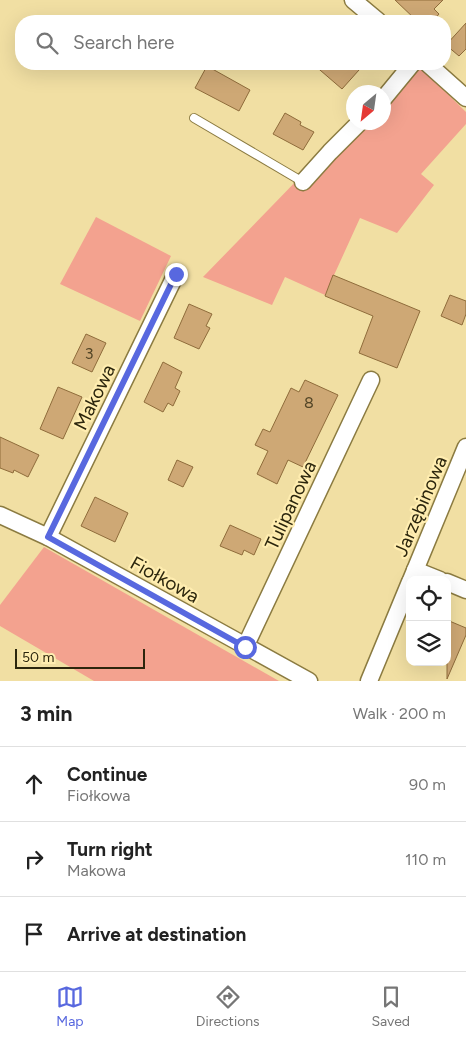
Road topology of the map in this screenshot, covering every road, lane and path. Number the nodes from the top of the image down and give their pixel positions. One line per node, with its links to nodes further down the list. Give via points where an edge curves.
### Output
1 (353, 0): 2 (street)
2 (371, 15)
3 (407, 70): 5 (street)
4 (435, 70): 6 (street)
5 (391, 90)
6 (466, 98)
7 (194, 118): 9 (lane)
8 (352, 130): 9 (street)
9 (303, 182)
10 (176, 274): 14 (street, Makowa)
11 (371, 380): 19 (street, Tulipanowa)
12 (466, 447): 15 (street, Jarzębinowa)
13 (0, 515): 14 (street, Fiołkowa)
14 (48, 537): 19 (street, Fiołkowa)
15 (412, 576)
16 (451, 584): 17 (street)
17 (466, 590)
18 (406, 592): 21 (street, Jarzębinowa)
19 (245, 647): 20 (street, Fiołkowa)
20 (309, 681)
21 (369, 681)

